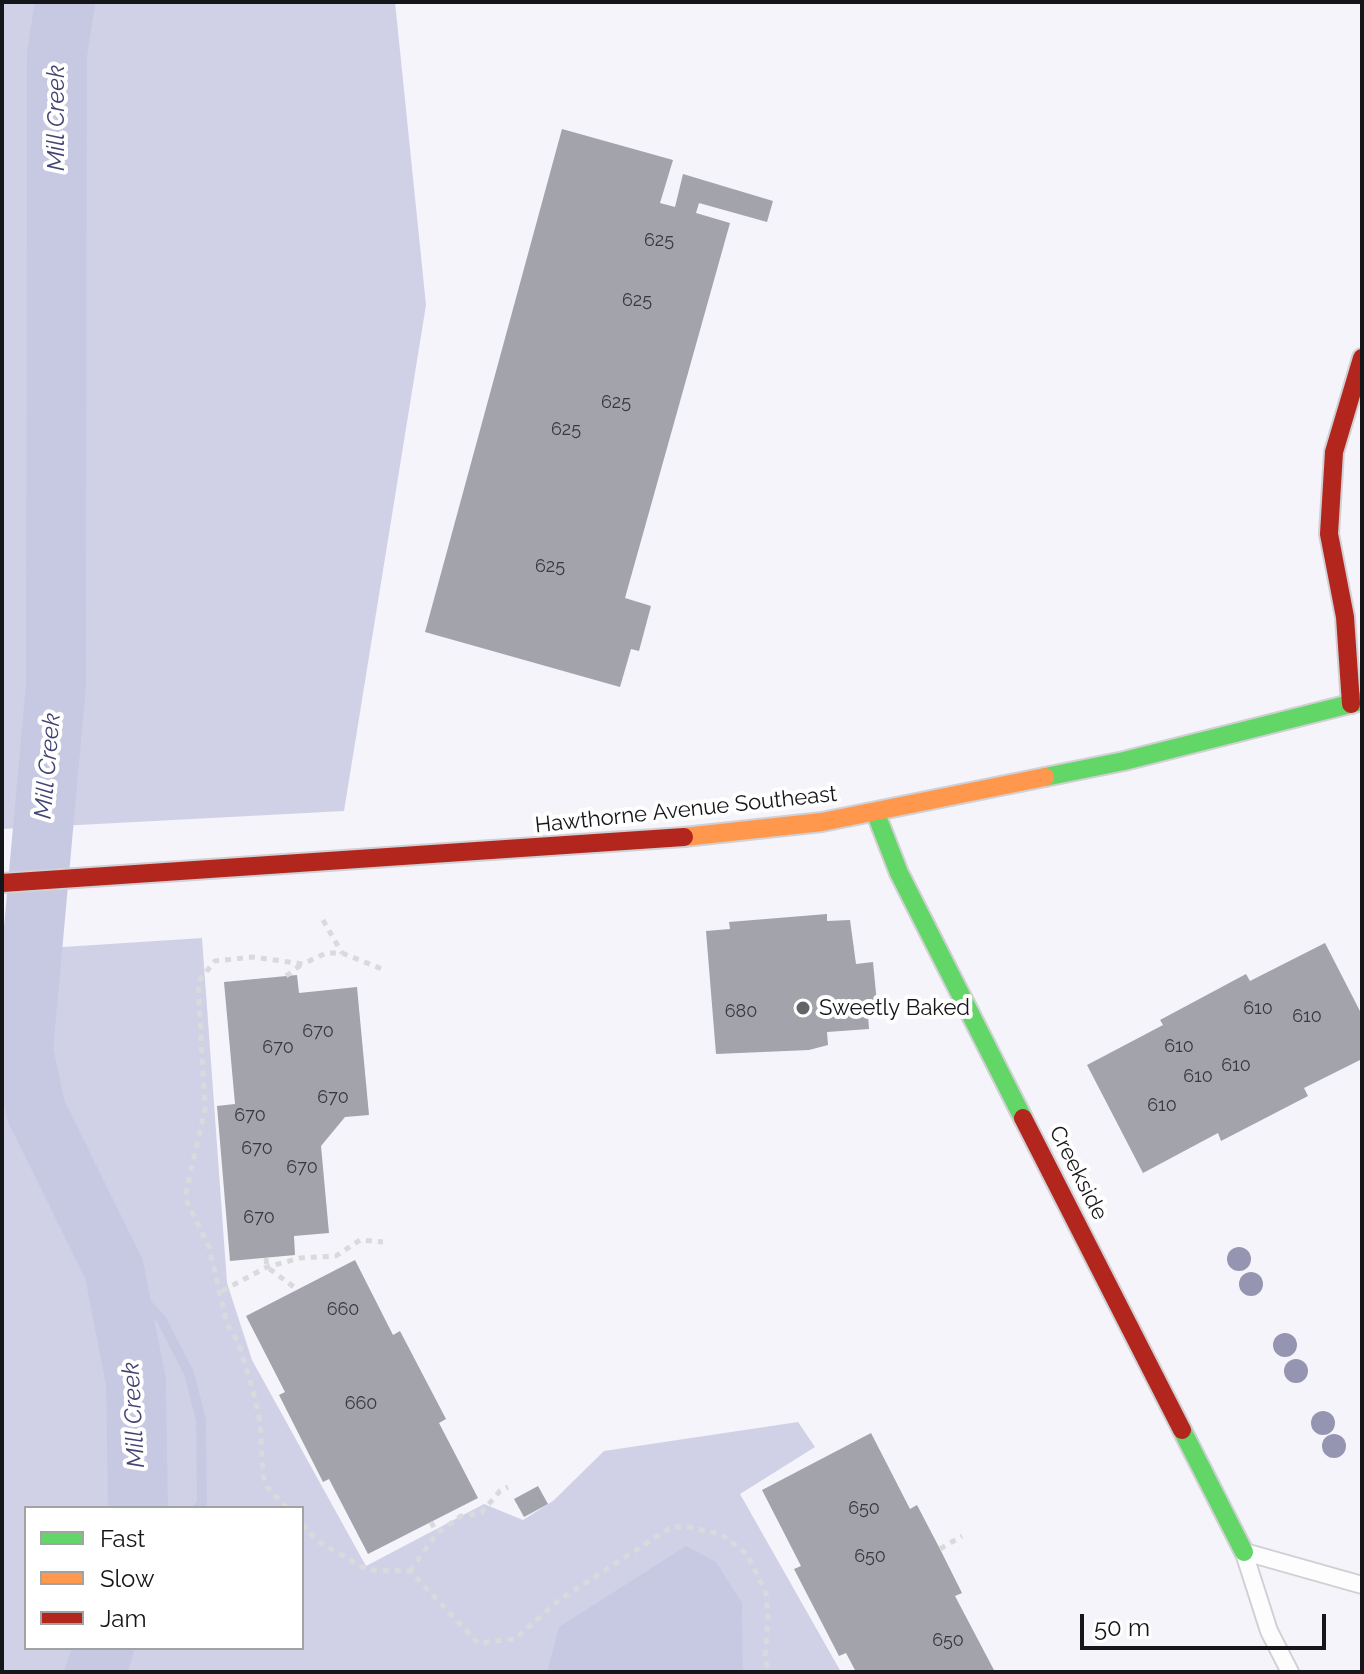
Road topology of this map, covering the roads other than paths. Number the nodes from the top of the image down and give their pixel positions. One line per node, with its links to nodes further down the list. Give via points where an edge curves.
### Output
1 (1362, 358): 2 (main road, via 1334,452 1329,534)
2 (1357, 703): 3 (main road, Hawthorne Avenue Southeast, via 1124,761)
3 (876, 814): 4 (main road, Hawthorne Avenue Southeast, via 627,843); 5 (main road, Creekside, via 925,927)
4 (2, 883)
5 (1244, 1552): 6 (lane); 7 (lane, via 1269,1631)
6 (1362, 1585)
7 (1290, 1672)

